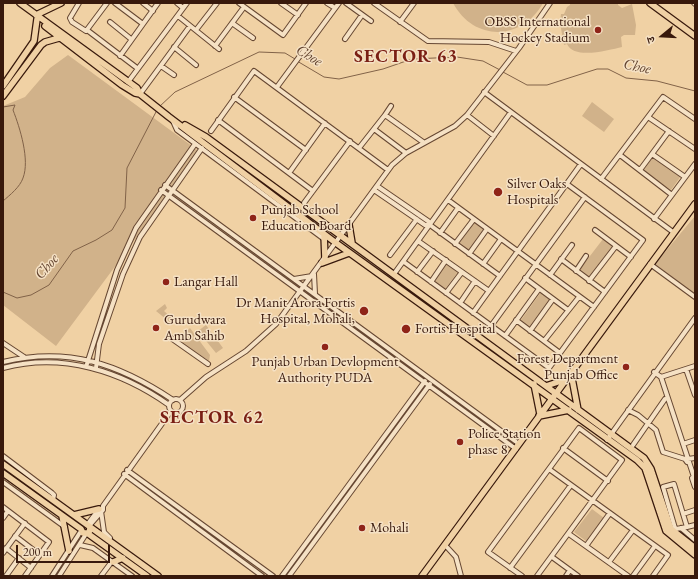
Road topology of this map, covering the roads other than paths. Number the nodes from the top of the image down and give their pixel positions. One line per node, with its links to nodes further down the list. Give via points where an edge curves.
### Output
1 (16, 3): 30 (main road)
2 (20, 3): 30 (main road)
3 (61, 3): 30 (main road)
4 (79, 3): 37 (street, via 70,18 84,31)
5 (107, 3): 37 (street)
6 (114, 3): 35 (street)
7 (144, 3): 26 (street)
8 (158, 3): 26 (street)
9 (177, 3): 24 (street)
10 (187, 3): 24 (street)
11 (217, 3): 38 (street)
12 (239, 3): 23 (street)
13 (281, 3): 27 (street)
14 (306, 3): 27 (street)
15 (327, 3): 25 (street)
16 (339, 3): 25 (street)
17 (346, 3): 28 (street)
18 (374, 3): 33 (street)
19 (414, 3): 33 (street)
20 (550, 3): 50 (street)
21 (650, 3): 41 (main road)
22 (656, 3): 39 (main road)
23 (244, 7): 27 (street, via 283,36); 34 (street)
24 (183, 8): 29 (street)
25 (335, 8): 58 (street)
26 (153, 10): 35 (street)
27 (298, 15)
28 (362, 15): 31 (street); 45 (street)
29 (178, 16): 36 (street); 54 (street)
30 (36, 17): 40 (main road); 42 (main road); 56 (main road)
31 (371, 21)
32 (110, 22): 44 (street)
33 (400, 22): 50 (street, via 430,42 489,42)
34 (232, 23): 43 (street); 47 (street)
35 (143, 24): 44 (street)
36 (190, 26): 38 (street); 48 (street)
37 (87, 30): 51 (street)
38 (196, 30): 47 (street)
39 (695, 32)
40 (36, 35): 46 (main road); 57 (main road)
41 (695, 36)
42 (59, 38): 46 (main road); 60 (main road, via 122,85)
43 (253, 38)
44 (132, 39): 51 (street)
45 (345, 39)
46 (45, 42): 61 (main road)
47 (215, 46): 49 (street)
48 (174, 47): 52 (street); 53 (street)
49 (219, 49)
50 (514, 53): 59 (street)
51 (120, 56): 54 (street)
52 (196, 65)
53 (161, 66): 55 (street); 60 (street)
54 (137, 68): 56 (street)
55 (174, 75)
56 (128, 82): 60 (main road, via 137,88)
57 (3, 86)
58 (277, 87): 62 (street, via 253,71); 71 (street)
59 (484, 92): 64 (street); 66 (street)
60 (140, 94): 68 (main road)
61 (3, 96)
62 (234, 97): 70 (street); 81 (street)
63 (391, 106): 65 (street)
64 (511, 112): 75 (street); 86 (street)
65 (385, 115): 72 (street); 77 (street)
66 (466, 115): 75 (street); 77 (street, via 455,126)
67 (648, 117): 69 (street, via 664,97); 74 (street); 85 (street)
68 (170, 118): 78 (street, via 175,128); 116 (main road, via 206,137); 122 (main road)
69 (695, 119)
70 (218, 120): 73 (street); 90 (street)
71 (325, 123): 76 (street); 81 (street)
72 (374, 129): 80 (street); 83 (street)
73 (211, 131)
74 (669, 131): 82 (street); 84 (street)
75 (494, 136): 104 (street)
76 (350, 141): 80 (street); 99 (street)
77 (423, 142): 83 (street)
78 (195, 144): 79 (street); 94 (street)
79 (202, 148): 97 (street); 122 (street)
80 (359, 148): 88 (street)
81 (306, 150): 90 (street)
82 (695, 150)
83 (406, 152): 88 (street)
84 (652, 154): 89 (street); 91 (street)
85 (620, 155): 89 (street); 92 (street)
86 (582, 164): 92 (street); 93 (street)
87 (695, 164): 91 (street)
88 (388, 170): 95 (street)
89 (640, 170): 100 (street)
90 (289, 173): 99 (street)
91 (685, 177): 100 (street)
92 (601, 179): 111 (street)
93 (567, 184): 102 (street); 132 (street)
94 (165, 185): 96 (street); 97 (street)
95 (377, 186): 98 (street); 113 (street, via 428,221)
96 (161, 190): 101 (street); 182 (street, via 138,225 117,270)
97 (172, 190): 101 (street); 103 (street)
98 (374, 190): 109 (street); 114 (street)
99 (313, 191): 105 (street)
100 (672, 194): 111 (street)
101 (168, 195): 107 (street); 183 (street, via 142,234 123,274 99,344)
102 (585, 197): 138 (street, via 642,239); 144 (street)
103 (187, 200): 107 (street); 112 (street)
104 (448, 200): 108 (street); 113 (street)
105 (304, 203)
106 (695, 204): 119 (main road)
107 (183, 205): 115 (street)
108 (458, 208): 110 (street); 120 (street)
109 (417, 219): 113 (street, via 425,225); 136 (street)
110 (474, 219): 117 (street); 127 (street)
111 (654, 219): 119 (street)
112 (219, 224): 115 (street); 130 (street)
113 (430, 225): 120 (street); 124 (street)
114 (348, 226): 116 (main road, via 340,230); 121 (street); 126 (main road)
115 (216, 228): 133 (street)
116 (331, 228): 121 (main road)
117 (487, 229): 123 (street); 135 (street)
118 (595, 230): 129 (street)
119 (673, 232): 145 (main road)
120 (440, 233): 127 (street)
121 (342, 236): 125 (street); 126 (main road)
122 (324, 237): 125 (main road); 141 (main road)
123 (501, 239): 132 (street); 143 (street)
124 (418, 241): 131 (street); 142 (street)
125 (336, 243): 134 (main road); 141 (street)
126 (352, 243): 149 (main road)
127 (455, 244): 135 (street)
128 (572, 245): 139 (street)
129 (616, 246): 138 (street); 156 (street)
130 (253, 249): 133 (street); 154 (street)
131 (433, 251): 140 (street); 147 (street)
132 (518, 252): 144 (street); 152 (street)
133 (250, 253): 160 (street)
134 (349, 253): 141 (main road); 198 (main road)
135 (469, 254): 143 (street)
136 (390, 255)
137 (586, 256): 146 (street)
138 (631, 257): 162 (street)
139 (561, 259): 146 (street); 151 (street)
140 (446, 260): 148 (street); 157 (street)
141 (323, 261): 150 (street)
142 (404, 262): 147 (street); 149 (street)
143 (483, 264): 152 (street)
144 (535, 264): 151 (street); 153 (street)
145 (650, 264): 166 (street); 192 (main road)
146 (576, 270): 156 (street)
147 (417, 272): 157 (street)
148 (462, 272): 155 (street); 163 (street)
149 (394, 274): 200 (main road)
150 (313, 275): 154 (street); 158 (street); 164 (street)
151 (550, 275): 165 (street)
152 (500, 276): 161 (street)
153 (525, 278): 159 (street); 174 (street)
154 (294, 279): 158 (street)
155 (475, 281): 161 (street); 168 (street)
156 (589, 281): 162 (street)
157 (431, 282): 163 (street)
158 (305, 286): 160 (street); 164 (street)
159 (539, 289): 167 (street); 173 (street)
160 (301, 291): 197 (street); 205 (street, via 262,339 206,377)
161 (489, 291): 171 (street)
162 (605, 292): 169 (street)
163 (446, 293): 168 (street)
164 (315, 294): 193 (street)
165 (579, 297): 169 (street); 170 (street)
166 (695, 297)
167 (553, 299): 170 (street); 175 (street)
168 (460, 303): 171 (street)
169 (594, 307): 180 (street)
170 (568, 310): 178 (street)
171 (473, 313): 174 (street)
172 (695, 318): 191 (street)
173 (516, 320): 175 (street); 176 (street)
174 (491, 326): 176 (street)
175 (530, 331): 178 (street)
176 (505, 336): 180 (street, via 548,368)
177 (171, 338): 185 (street)
178 (544, 341): 180 (street)
179 (3, 342): 181 (street)
180 (560, 353)
181 (24, 358): 182 (street, via 68,356); 184 (street)
182 (88, 359): 183 (street); 187 (street)
183 (97, 361): 189 (street); 204 (street, via 137,377)
184 (3, 362)
185 (208, 364)
186 (695, 366): 190 (street)
187 (86, 367): 188 (street, via 60,362); 189 (street)
188 (3, 368)
189 (96, 368): 206 (street, via 129,380)
190 (686, 369): 194 (street); 201 (street)
191 (654, 372): 194 (street); 207 (street)
192 (571, 373): 195 (main road); 209 (main road)
193 (428, 377): 196 (street); 197 (street)
194 (661, 378): 219 (street)
195 (566, 380): 200 (main road); 202 (main road)
196 (432, 381): 199 (street); 221 (street)
197 (424, 382): 199 (street); 212 (street)
198 (534, 384): 202 (main road); 211 (main road)
199 (429, 385): 213 (street); 221 (street)
200 (546, 386): 202 (main road)
201 (695, 395)
202 (555, 396): 208 (main road); 209 (main road); 211 (main road)
203 (665, 399): 214 (street)
204 (173, 400): 205 (street); 206 (street)
205 (180, 400): 210 (street, via 183,405 181,412)
206 (169, 405): 210 (street)
207 (629, 409): 214 (street); 217 (street)
208 (569, 410): 211 (main road); 215 (main road)
209 (578, 410): 217 (main road)
210 (171, 411): 228 (street)
211 (540, 415): 221 (main road)
212 (399, 416): 213 (street); 235 (street)
213 (404, 419): 237 (street)
214 (648, 422): 220 (street); 236 (street, via 656,430 663,452 686,460)
215 (596, 431): 216 (street); 217 (main road)
216 (591, 437): 222 (street, via 579,428); 232 (street, via 622,460)
217 (609, 437): 268 (main road, via 644,458 651,469 671,529); 273 (main road, via 642,463 666,531)
218 (695, 440): 219 (street)
219 (683, 444): 225 (street)
220 (632, 445)
221 (517, 447): 264 (main road)
222 (563, 448): 227 (street); 232 (street)
223 (3, 456): 238 (street, via 52,492)
224 (695, 458): 225 (street)
225 (688, 459): 231 (street)
226 (3, 464): 238 (main road)
227 (549, 469): 234 (street); 280 (street, via 488,552)
228 (127, 470): 230 (street); 260 (street)
229 (3, 473): 247 (main road)
230 (124, 474): 241 (street); 262 (street)
231 (695, 480)
232 (608, 481): 239 (street)
233 (3, 482): 253 (street)
234 (571, 485): 239 (street); 280 (street)
235 (347, 487): 237 (street); 249 (street)
236 (695, 487)
237 (351, 491): 251 (street)
238 (53, 500): 246 (main road)
239 (593, 501): 244 (street); 258 (street)
240 (3, 507): 243 (street)
241 (101, 508): 246 (main road); 256 (street); 269 (street, via 105,534)
242 (695, 510): 245 (street)
243 (8, 511): 248 (street); 250 (street)
244 (610, 513): 257 (street); 265 (street)
245 (683, 514): 254 (street); 255 (street, via 674,484 663,487 675,528)
246 (74, 515): 256 (main road)
247 (62, 516): 253 (main road); 256 (main road)
248 (3, 518)
249 (322, 522): 251 (street); 293 (street)
250 (25, 523): 259 (street); 272 (street, via 49,542)
251 (326, 525): 294 (street)
252 (695, 525): 254 (street)
253 (65, 527): 270 (main road)
254 (687, 527): 255 (street)
255 (681, 528): 261 (street)
256 (86, 529): 263 (street); 269 (main road); 270 (street); 276 (main road)
257 (633, 530): 266 (street); 277 (street)
258 (569, 534): 265 (street); 274 (street)
259 (15, 536): 267 (street); 272 (street)
260 (222, 539): 262 (street); 292 (street)
261 (695, 540)
262 (219, 544): 291 (street)
263 (80, 545): 278 (street, via 90,546); 285 (street)
264 (445, 545): 295 (main road); 296 (street, via 456,557)
265 (586, 546): 277 (street)
266 (655, 546): 302 (street); 303 (street, via 668,556)
267 (6, 548): 271 (street); 275 (street)
268 (695, 548)
269 (126, 551): 289 (main road); 290 (street)
270 (69, 552): 284 (street)
271 (3, 553)
272 (40, 555): 279 (street)
273 (695, 555)
274 (552, 557): 281 (street); 298 (street)
275 (19, 558): 279 (street); 282 (street)
276 (123, 558): 278 (main road); 288 (main road)
277 (609, 562): 301 (street)
278 (111, 563): 286 (street); 287 (street)
279 (31, 568): 283 (street)
280 (510, 568): 297 (street)
281 (570, 570): 299 (street); 300 (street)
282 (6, 576)
283 (25, 576)
284 (52, 576)
285 (59, 576)
286 (102, 576)
287 (132, 576)
288 (147, 576)
289 (158, 576)
290 (162, 576)
291 (262, 576)
292 (273, 576)
293 (282, 576)
294 (289, 576)
295 (422, 576)
296 (461, 576)
297 (522, 576)
298 (537, 576)
299 (566, 576)
300 (578, 576)
301 (628, 576)
302 (632, 576)
303 (653, 576)

